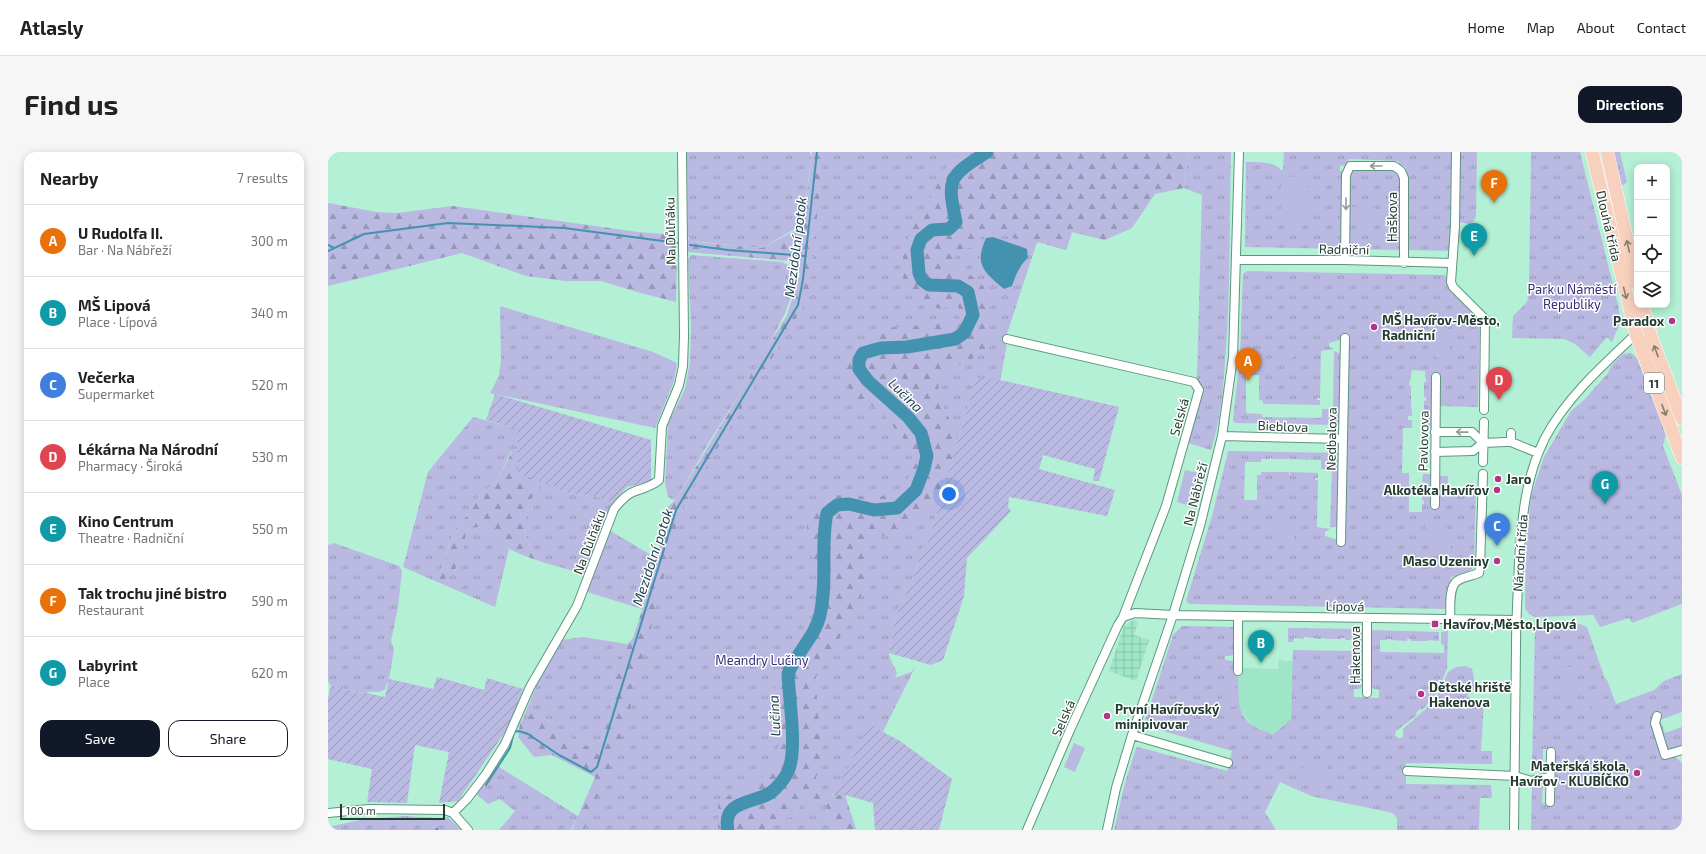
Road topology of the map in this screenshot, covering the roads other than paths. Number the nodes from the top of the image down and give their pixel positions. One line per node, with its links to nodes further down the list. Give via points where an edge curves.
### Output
1 (682, 152): 50 (street, Na Důlňáku, via 683,366 680,385 662,426 659,480 653,486 632,492 614,509 577,606 530,687 505,744 467,799)
2 (1239, 152): 6 (street, Na Nábřeží)
3 (1456, 152): 9 (street, via 1455,226)
4 (1592, 152): 12 (main road, Dlouhá třída / 11, one-way to 12)
5 (1607, 152): 10 (main road, one-way to 5)
6 (1236, 260): 7 (street, Radniční); 21 (street, Na Nábřeží, via 1233,358)
7 (1345, 260): 8 (street, Radniční); 8 (street, Haškova, one-way to 7, via 1404,178 1401,171 1394,166 1350,166 1346,175)
8 (1404, 263): 9 (street, Radniční)
9 (1451, 263): 16 (street, via 1453,287 1484,319)
10 (1634, 272)
11 (1643, 311): 12 (main road, Národní třída / 11); 17 (main road, 11, one-way to 11)
12 (1636, 334): 26 (street, Národní třída, via 1577,393 1554,423); 27 (main road, Dlouhá třída / 11, one-way to 27)
13 (1344, 338): 22 (street, Nedbalova)
14 (1006, 339): 34 (street, Selská, via 1194,382 1199,390 1166,506)
15 (1436, 377): 19 (street, Pavlovova)
16 (1484, 410)
17 (1682, 419)
18 (1484, 422): 24 (street)
19 (1436, 432): 24 (street, one-way to 19, via 1472,432); 25 (street, Pavlovova)
20 (1511, 433): 23 (street)
21 (1222, 436): 22 (street, Bieblova); 32 (street, Na Nábřeží, via 1200,526)
22 (1343, 439): 31 (street, Nedbalova)
23 (1511, 442): 24 (street); 26 (street)
24 (1484, 443): 25 (street, via 1473,451); 28 (street)
25 (1435, 452): 30 (street, Pavlovova)
26 (1538, 453): 37 (street, Národní třída, via 1525,495)
27 (1682, 458)
28 (1483, 462)
29 (1483, 474): 36 (street, via 1479,573 1455,584 1452,590)
30 (1435, 505)
31 (1341, 542)
32 (1173, 615): 33 (street, Lípová); 34 (street, via 1135,613); 41 (street, Na Nábřeží)
33 (1238, 616): 35 (street, Lípová); 38 (street)
34 (1123, 617): 52 (street, Selská)
35 (1367, 618): 36 (street, Lípová); 39 (street, Hakenova)
36 (1450, 619): 37 (street, Lípová)
37 (1516, 620): 46 (street, Národní třída)
38 (1238, 672)
39 (1367, 693)
40 (1657, 716): 42 (street, via 1655,723 1666,755)
41 (1132, 735): 44 (street); 53 (street, Na Nábřeží)
42 (1682, 750)
43 (1551, 752): 47 (street)
44 (1228, 763)
45 (1407, 771): 46 (street)
46 (1515, 776): 47 (street, via 1531,781); 54 (street, Národní třída)
47 (1550, 777): 48 (street)
48 (1550, 802)
49 (328, 813): 50 (street, via 394,809 445,810)
50 (452, 813): 51 (street)
51 (468, 830)
52 (1027, 830)
53 (1107, 830)
54 (1514, 830)

